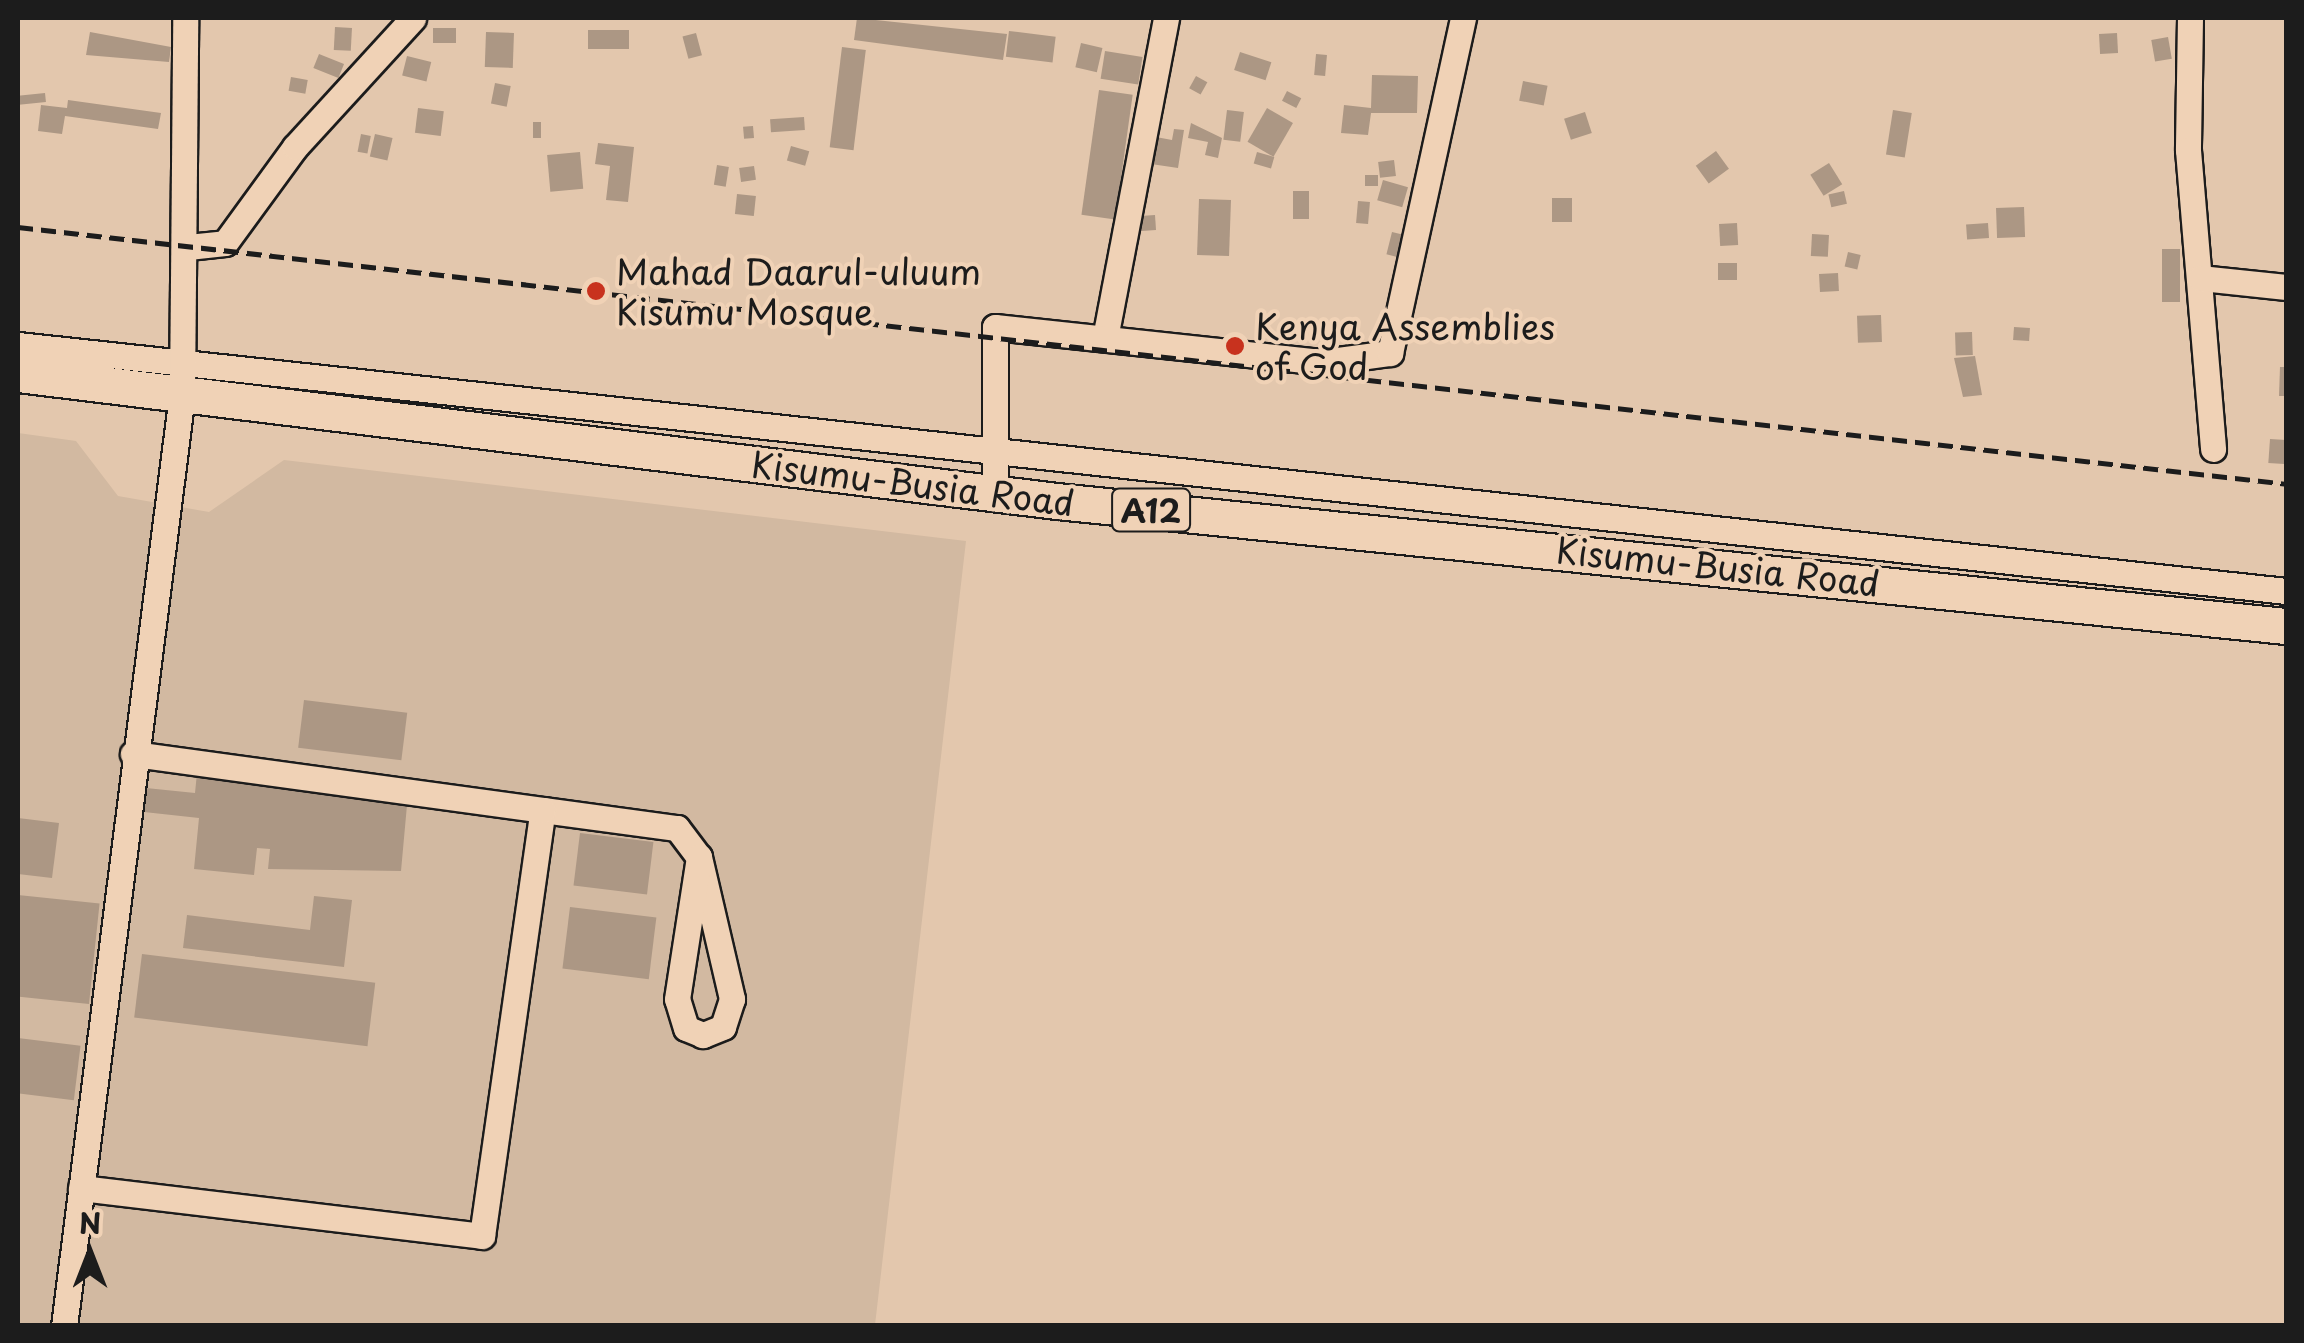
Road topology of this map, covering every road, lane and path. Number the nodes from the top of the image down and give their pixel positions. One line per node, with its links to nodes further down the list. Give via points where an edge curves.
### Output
1 (185, 18): 6 (street)
2 (414, 18): 6 (street, via 295,147 225,244)
3 (1166, 18): 9 (street)
4 (1463, 18): 9 (street, via 1390,353 1322,362)
5 (2190, 18): 7 (street, via 2188,150)
6 (188, 247): 12 (street)
7 (2200, 278): 8 (street); 13 (street)
8 (2286, 287)
9 (1106, 333): 14 (street, via 991,330)
10 (18, 345): 12 (street)
11 (18, 374): 12 (highway, Kisumu-Busia Road / A12)
12 (183, 380): 14 (street); 15 (highway, Kisumu-Busia Road / A12); 18 (street)
13 (2213, 449)
14 (995, 450): 15 (street); 16 (street)
15 (995, 493): 17 (highway, Kisumu-Busia Road / A12)
16 (2286, 591)
17 (2286, 626)
18 (133, 754): 19 (street); 21 (street)
19 (544, 810): 20 (street, via 677,828); 21 (street, via 482,1236)
20 (700, 857): 20 (street, via 732,999 723,1027 704,1034 686,1028 677,999)
21 (81, 1188): 22 (street)
22 (64, 1326)

